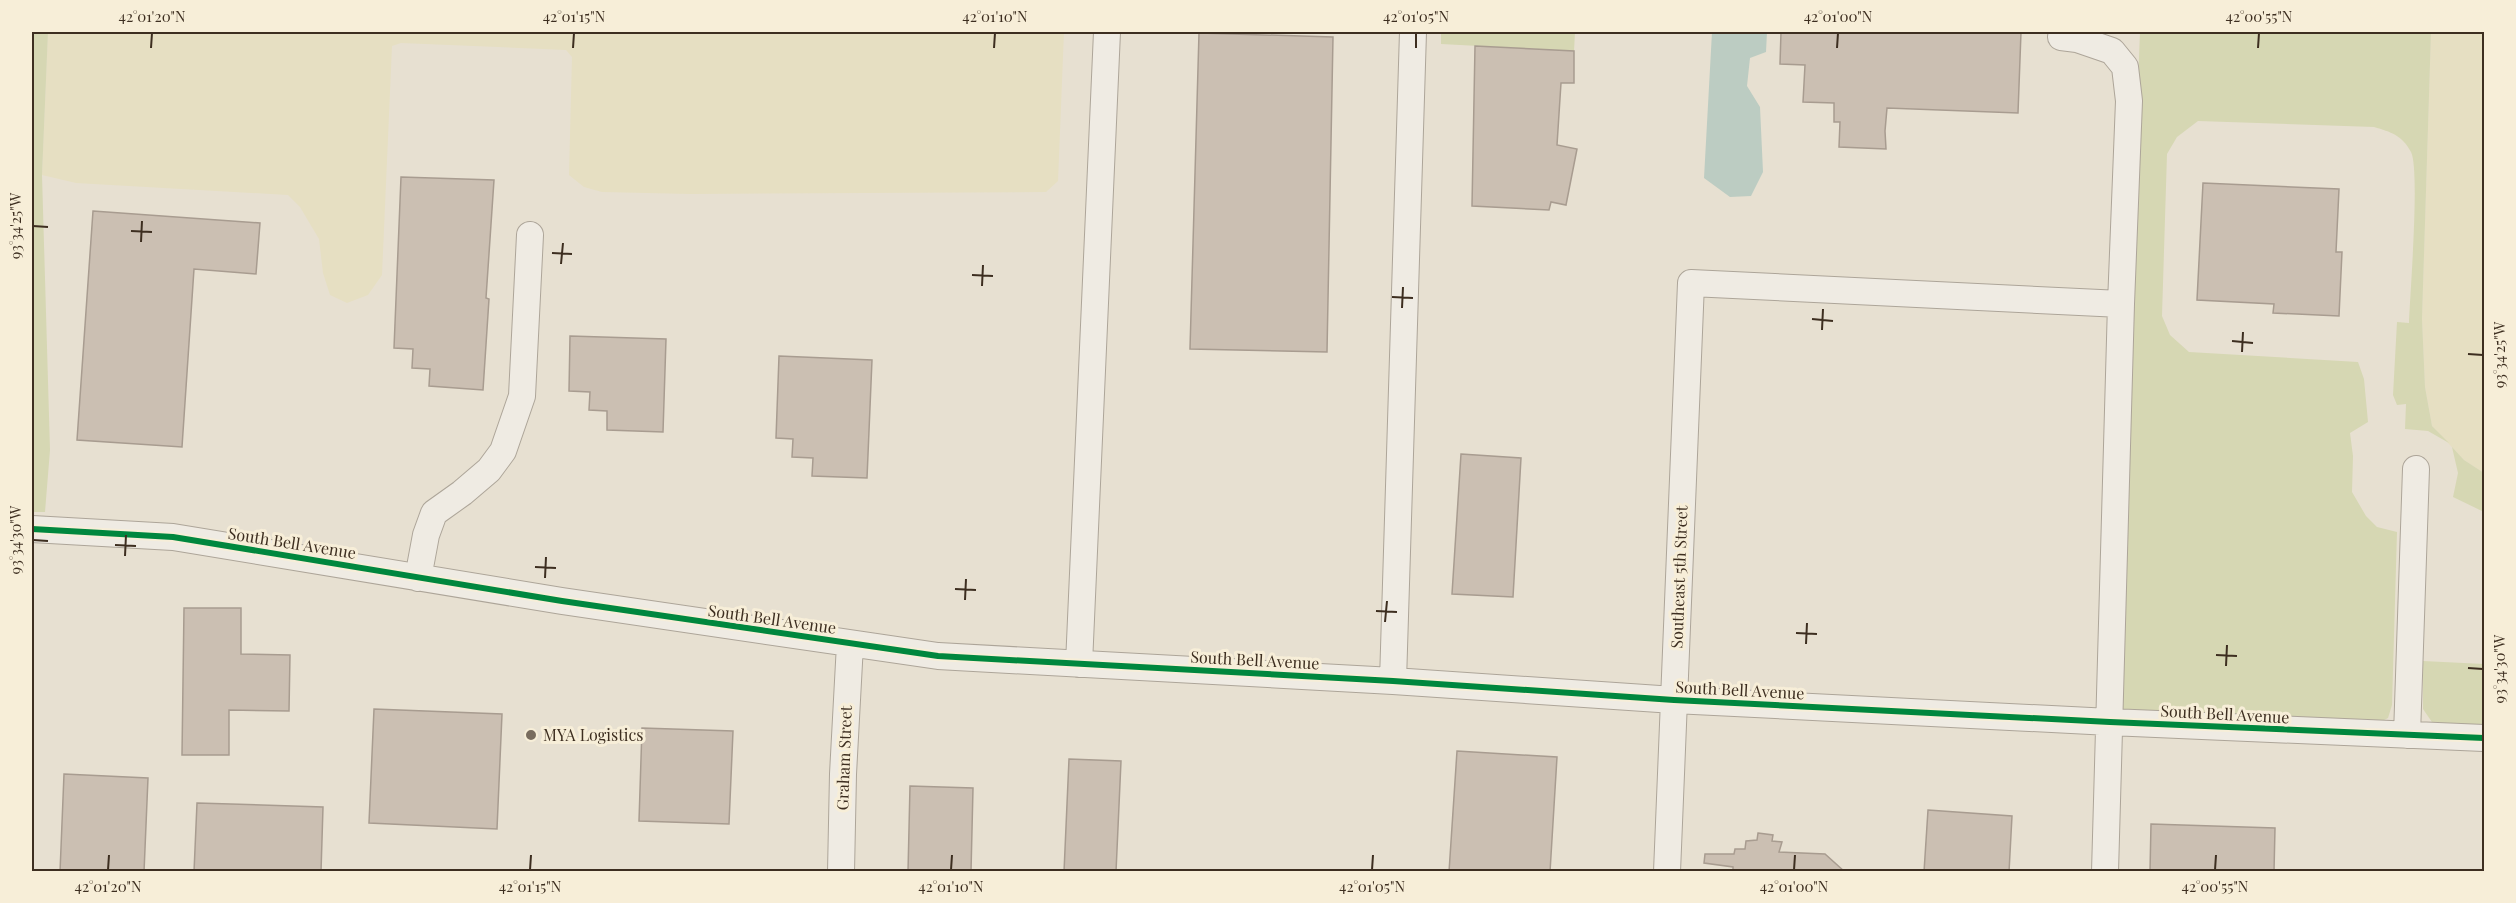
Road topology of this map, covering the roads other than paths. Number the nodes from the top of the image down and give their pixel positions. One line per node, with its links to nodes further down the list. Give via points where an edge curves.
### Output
1 (1107, 32): 10 (street)
2 (1413, 32): 11 (street)
3 (2061, 37): 5 (street, via 2112,51 2125,67 2129,101)
4 (530, 235): 8 (street, via 522,396 503,451 489,470 434,513)
5 (2121, 304): 12 (street, Southeast 5th Street, via 1691,283); 13 (street)
6 (2416, 469): 14 (street)
7 (32, 529): 8 (street, South Bell Avenue, via 173,537)
8 (418, 578): 9 (street, South Bell Avenue)
9 (850, 644): 10 (street, South Bell Avenue, via 938,656); 16 (street, Graham Street)
10 (1079, 664): 11 (street, South Bell Avenue)
11 (1393, 681): 12 (street, South Bell Avenue)
12 (1674, 700): 13 (street, South Bell Avenue); 17 (street, Southeast 5th Street)
13 (2110, 722): 14 (street, South Bell Avenue); 18 (street)
14 (2407, 735): 15 (street, South Bell Avenue)
15 (2484, 738)
16 (841, 872)
17 (1667, 872)
18 (2105, 872)

